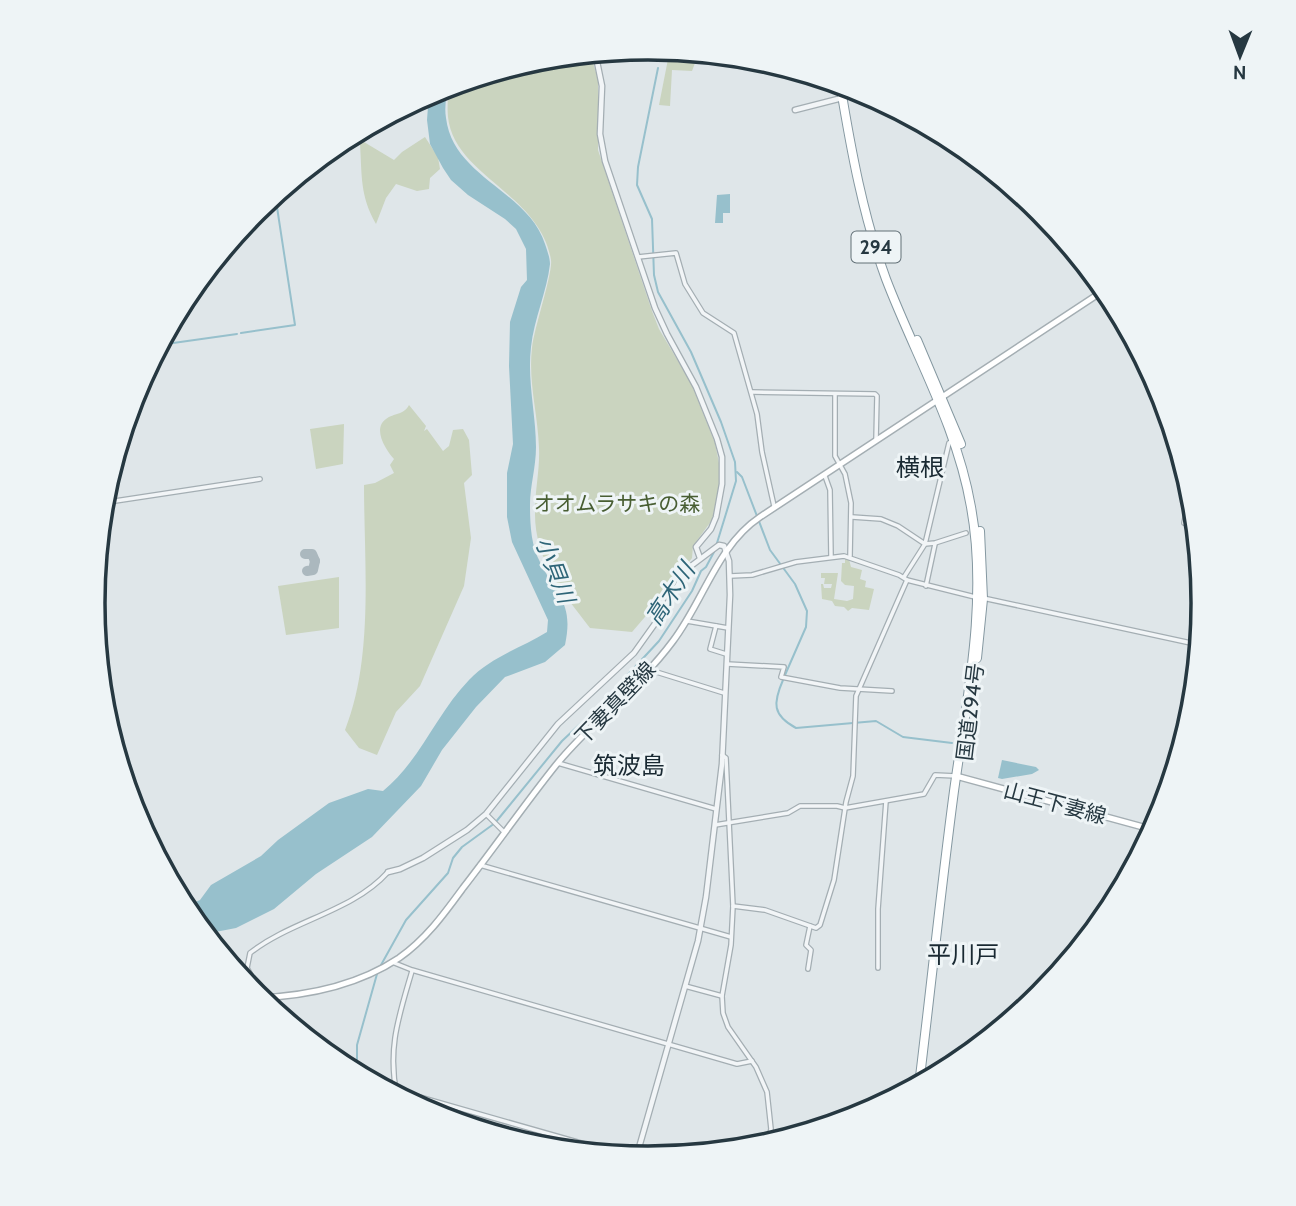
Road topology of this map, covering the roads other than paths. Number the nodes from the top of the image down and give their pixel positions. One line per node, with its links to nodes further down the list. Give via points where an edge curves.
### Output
1 (597, 62): 5 (street, via 602,86 601,148)
2 (842, 98): 4 (street); 9 (highway, 294, via 872,236 901,315)
3 (848, 98): 9 (highway, 国道294号 / 294, via 877,235)
4 (795, 110)
5 (638, 257): 7 (street, via 676,253 685,284 703,313 734,333); 24 (street, via 655,308 696,387 722,457 720,497 712,526 696,547)
6 (1096, 296): 9 (main road, 下妻真壁線)
7 (752, 392): 8 (street); 16 (street)
8 (835, 394): 11 (street, via 876,395); 12 (street)
9 (940, 398): 10 (highway, 国道294号 / 294); 11 (main road, 下妻真壁線); 28 (highway, 国道294号 / 294, via 964,452 974,492 983,554)
10 (954, 440): 20 (street, via 949,443); 28 (highway, 国道294号 / 294, via 975,530)
11 (876, 441): 12 (main road, 下妻真壁線)
12 (839, 465): 13 (main road, 下妻真壁線); 17 (street, via 845,474)
13 (824, 475): 16 (main road, 下妻真壁線); 22 (street, via 830,490)
14 (261, 479): 15 (street)
15 (114, 501)
16 (774, 508): 21 (main road, 下妻真壁線)
17 (852, 517): 20 (street, via 881,519); 23 (street)
18 (966, 533): 19 (street)
19 (935, 543): 20 (street); 27 (street)
20 (926, 544): 26 (street)
21 (726, 548): 24 (street, via 716,546); 25 (street); 29 (main road, 下妻真壁線)
22 (831, 556): 23 (street); 25 (street)
23 (850, 556): 26 (street)
24 (700, 558): 45 (street, via 684,573 634,653 558,724)
25 (730, 576): 31 (street)
26 (905, 579): 27 (street); 36 (street)
27 (926, 586): 28 (street)
28 (980, 598): 32 (street); 41 (highway, 国道294号 / 294)
29 (687, 621): 30 (street); 35 (main road, 下妻真壁線)
30 (716, 626): 31 (street); 33 (street, via 710,649)
31 (728, 628): 33 (street)
32 (1190, 643)
33 (726, 654): 34 (street)
34 (725, 664): 36 (street, via 784,667 784,678); 38 (street)
35 (649, 670): 38 (street); 40 (main road, 下妻真壁線)
36 (858, 690): 37 (street); 43 (street, via 853,776)
37 (892, 691)
38 (724, 693): 39 (street)
39 (722, 755): 44 (street); 46 (street, via 726,758)
40 (558, 763): 44 (street); 49 (main road, 下妻真壁線)
41 (959, 777): 42 (street, via 935,775 921,795); 48 (main road, 山王下妻線); 66 (highway, 国道294号 / 294); 67 (highway, 国道294号 / 294)
42 (886, 801): 43 (street); 57 (street)
43 (845, 808): 46 (street, via 800,806 788,813); 53 (street, via 830,897 820,925)
44 (716, 809): 47 (street)
45 (486, 814): 49 (street); 51 (street, via 423,858)
46 (730, 823): 47 (street); 52 (street)
47 (715, 825): 54 (street)
48 (1142, 828)
49 (503, 831): 50 (main road, 下妻真壁線)
50 (480, 865): 54 (street); 56 (main road, 下妻真壁線, via 427,934)
51 (388, 872): 60 (street, via 360,896 253,951)
52 (733, 906): 53 (street, via 765,910); 55 (street)
53 (810, 926): 58 (street)
54 (701, 927): 55 (street); 61 (street)
55 (731, 937): 62 (street)
56 (390, 963): 59 (street); 63 (main road, 下妻真壁線, via 335,987)
57 (878, 968)
58 (808, 969)
59 (412, 970): 64 (street); 68 (street, via 393,1044)
60 (249, 971)
61 (685, 986): 62 (street); 64 (street)
62 (722, 996): 65 (street, via 728,1027)
63 (274, 997)
64 (668, 1044): 65 (street, via 737,1064); 72 (street)
65 (752, 1060): 70 (street, via 769,1101)
66 (925, 1071)
67 (921, 1074)
68 (395, 1083)
69 (427, 1099): 71 (street)
70 (771, 1132)
71 (578, 1142)
72 (639, 1146)

